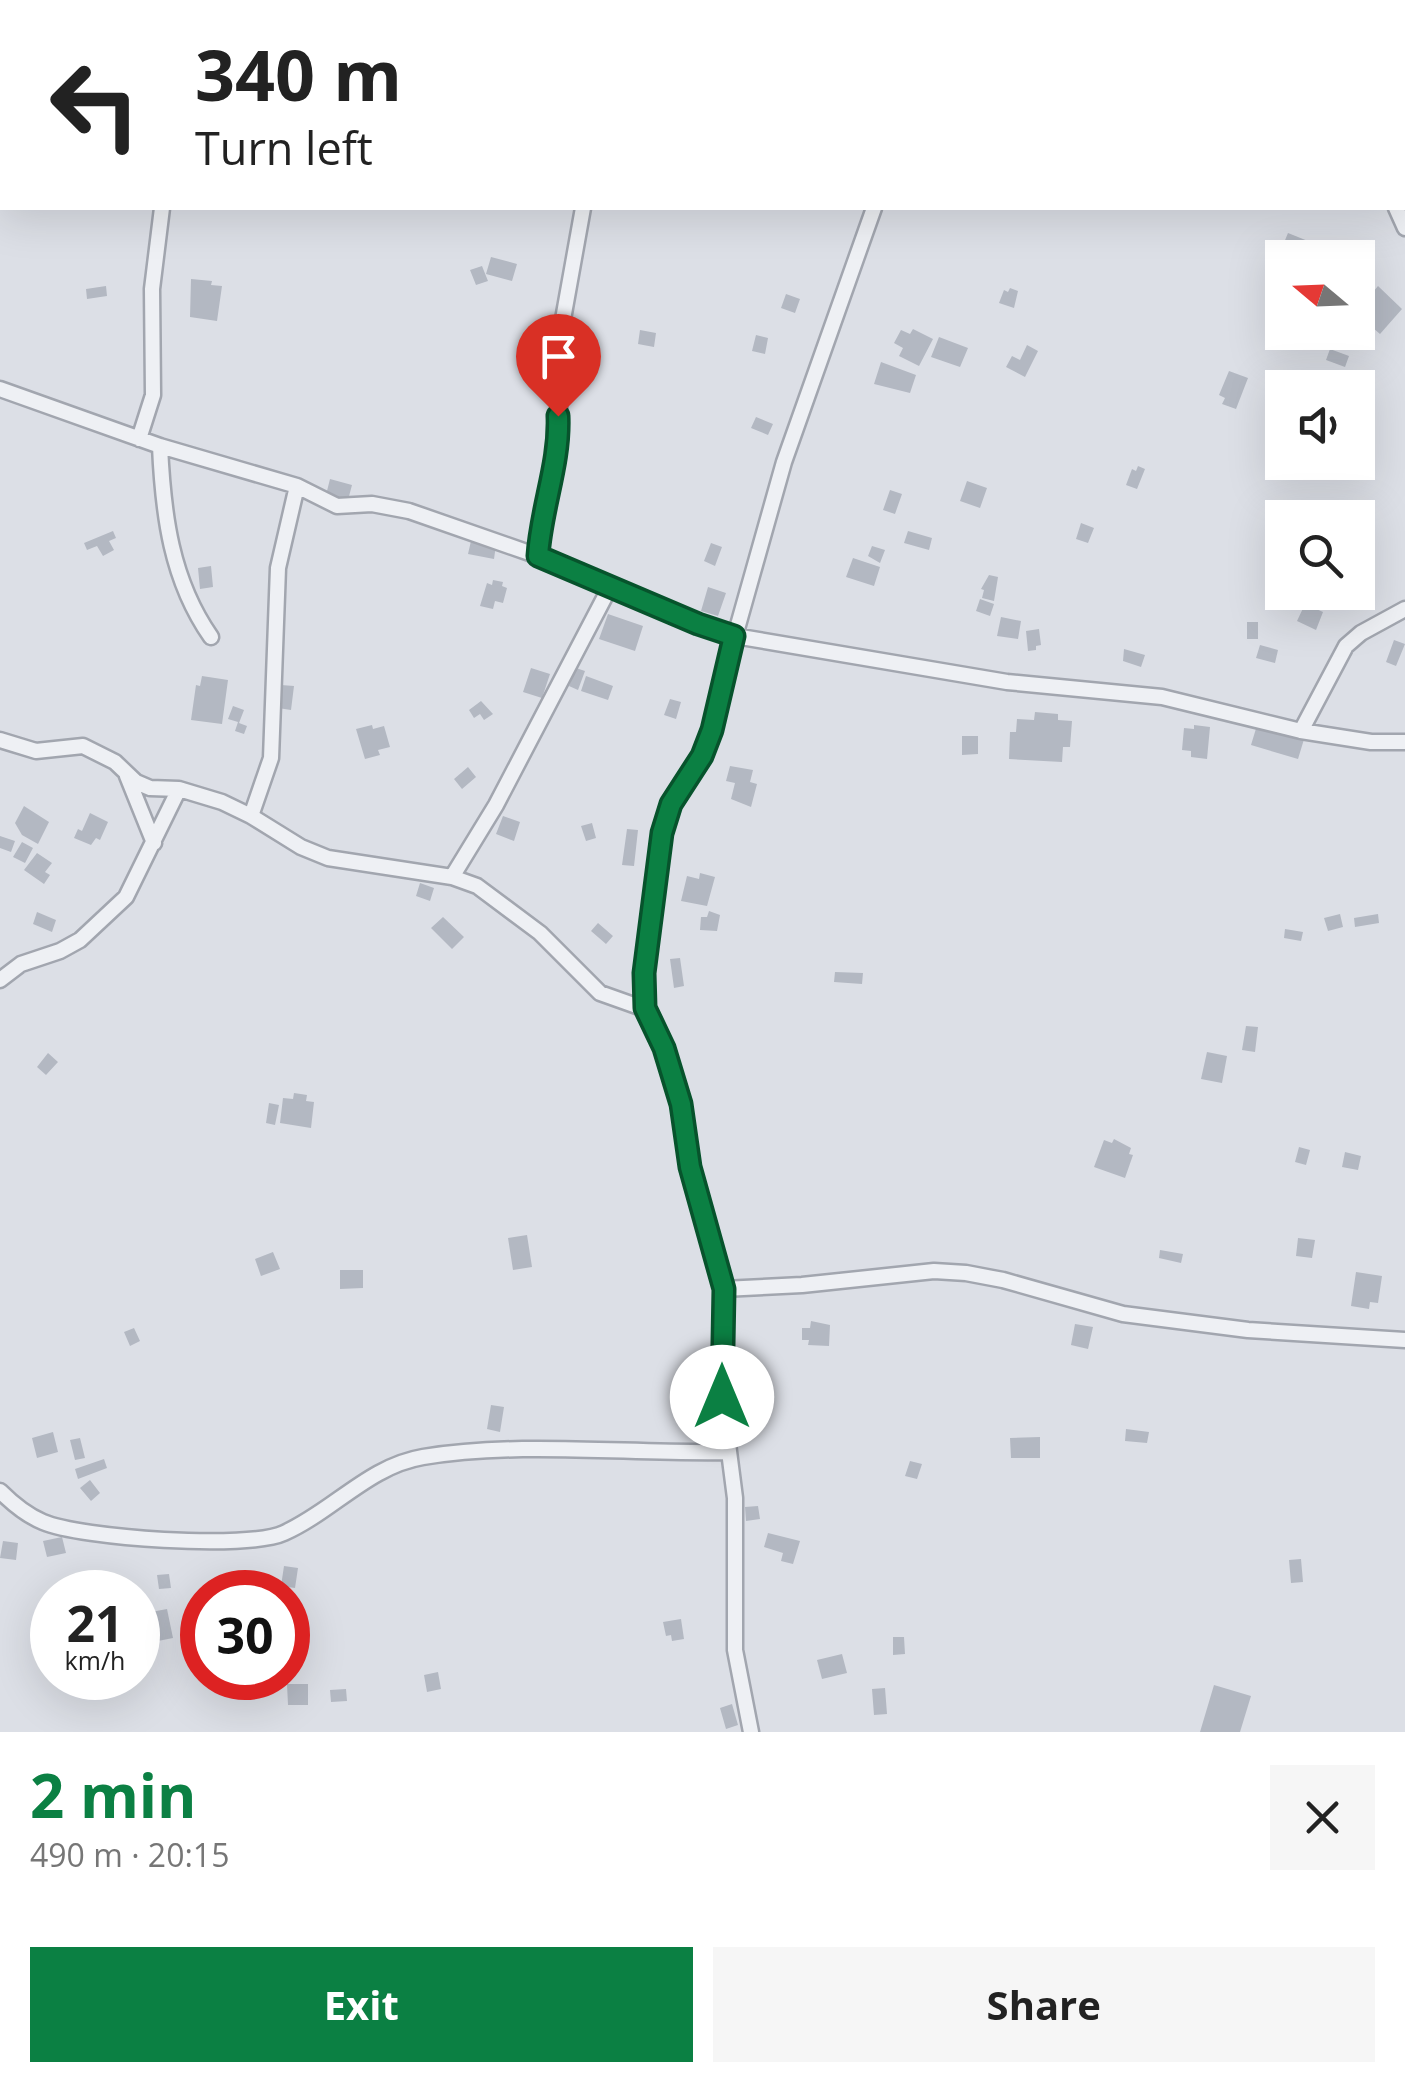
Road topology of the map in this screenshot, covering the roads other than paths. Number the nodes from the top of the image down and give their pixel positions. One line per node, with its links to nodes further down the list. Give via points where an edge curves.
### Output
1 (162, 210): 5 (street, via 152,290 154,396)
2 (583, 210): 8 (street, via 560,336 559,438)
3 (873, 210): 12 (street, via 784,462)
4 (0, 389): 5 (street)
5 (139, 439): 6 (street)
6 (160, 446): 7 (street); 11 (street, via 178,572)
7 (297, 486): 8 (street, via 337,506 408,511); 20 (street, via 278,568 272,758)
8 (538, 556): 9 (street)
9 (611, 585): 12 (street); 22 (street)
10 (1405, 609): 15 (street, via 1346,646)
11 (211, 636)
12 (734, 636): 13 (street); 14 (street)
13 (766, 643): 14 (street); 15 (street, via 1007,682 1162,697)
14 (730, 665): 24 (street, via 702,756 671,804 662,833)
15 (1301, 731): 17 (street)
16 (0, 740): 18 (street, via 36,751 82,746 115,762)
17 (1405, 742)
18 (126, 776): 19 (street, via 150,788); 21 (street)
19 (179, 789): 20 (street); 21 (street)
20 (251, 816): 22 (street, via 328,858)
21 (154, 843): 23 (street, via 126,897 102,923)
22 (452, 877): 24 (street, via 486,892 540,932 600,993)
23 (0, 980)
24 (645, 1008): 25 (street, via 681,1104 690,1167)
25 (724, 1289): 26 (street, via 966,1273 1124,1314); 27 (street)
26 (1405, 1340)
27 (727, 1452): 28 (street, via 427,1456 396,1462 280,1536 245,1540 76,1530 45,1523); 29 (street, via 734,1498 735,1650)
28 (0, 1491)
29 (752, 1732)

